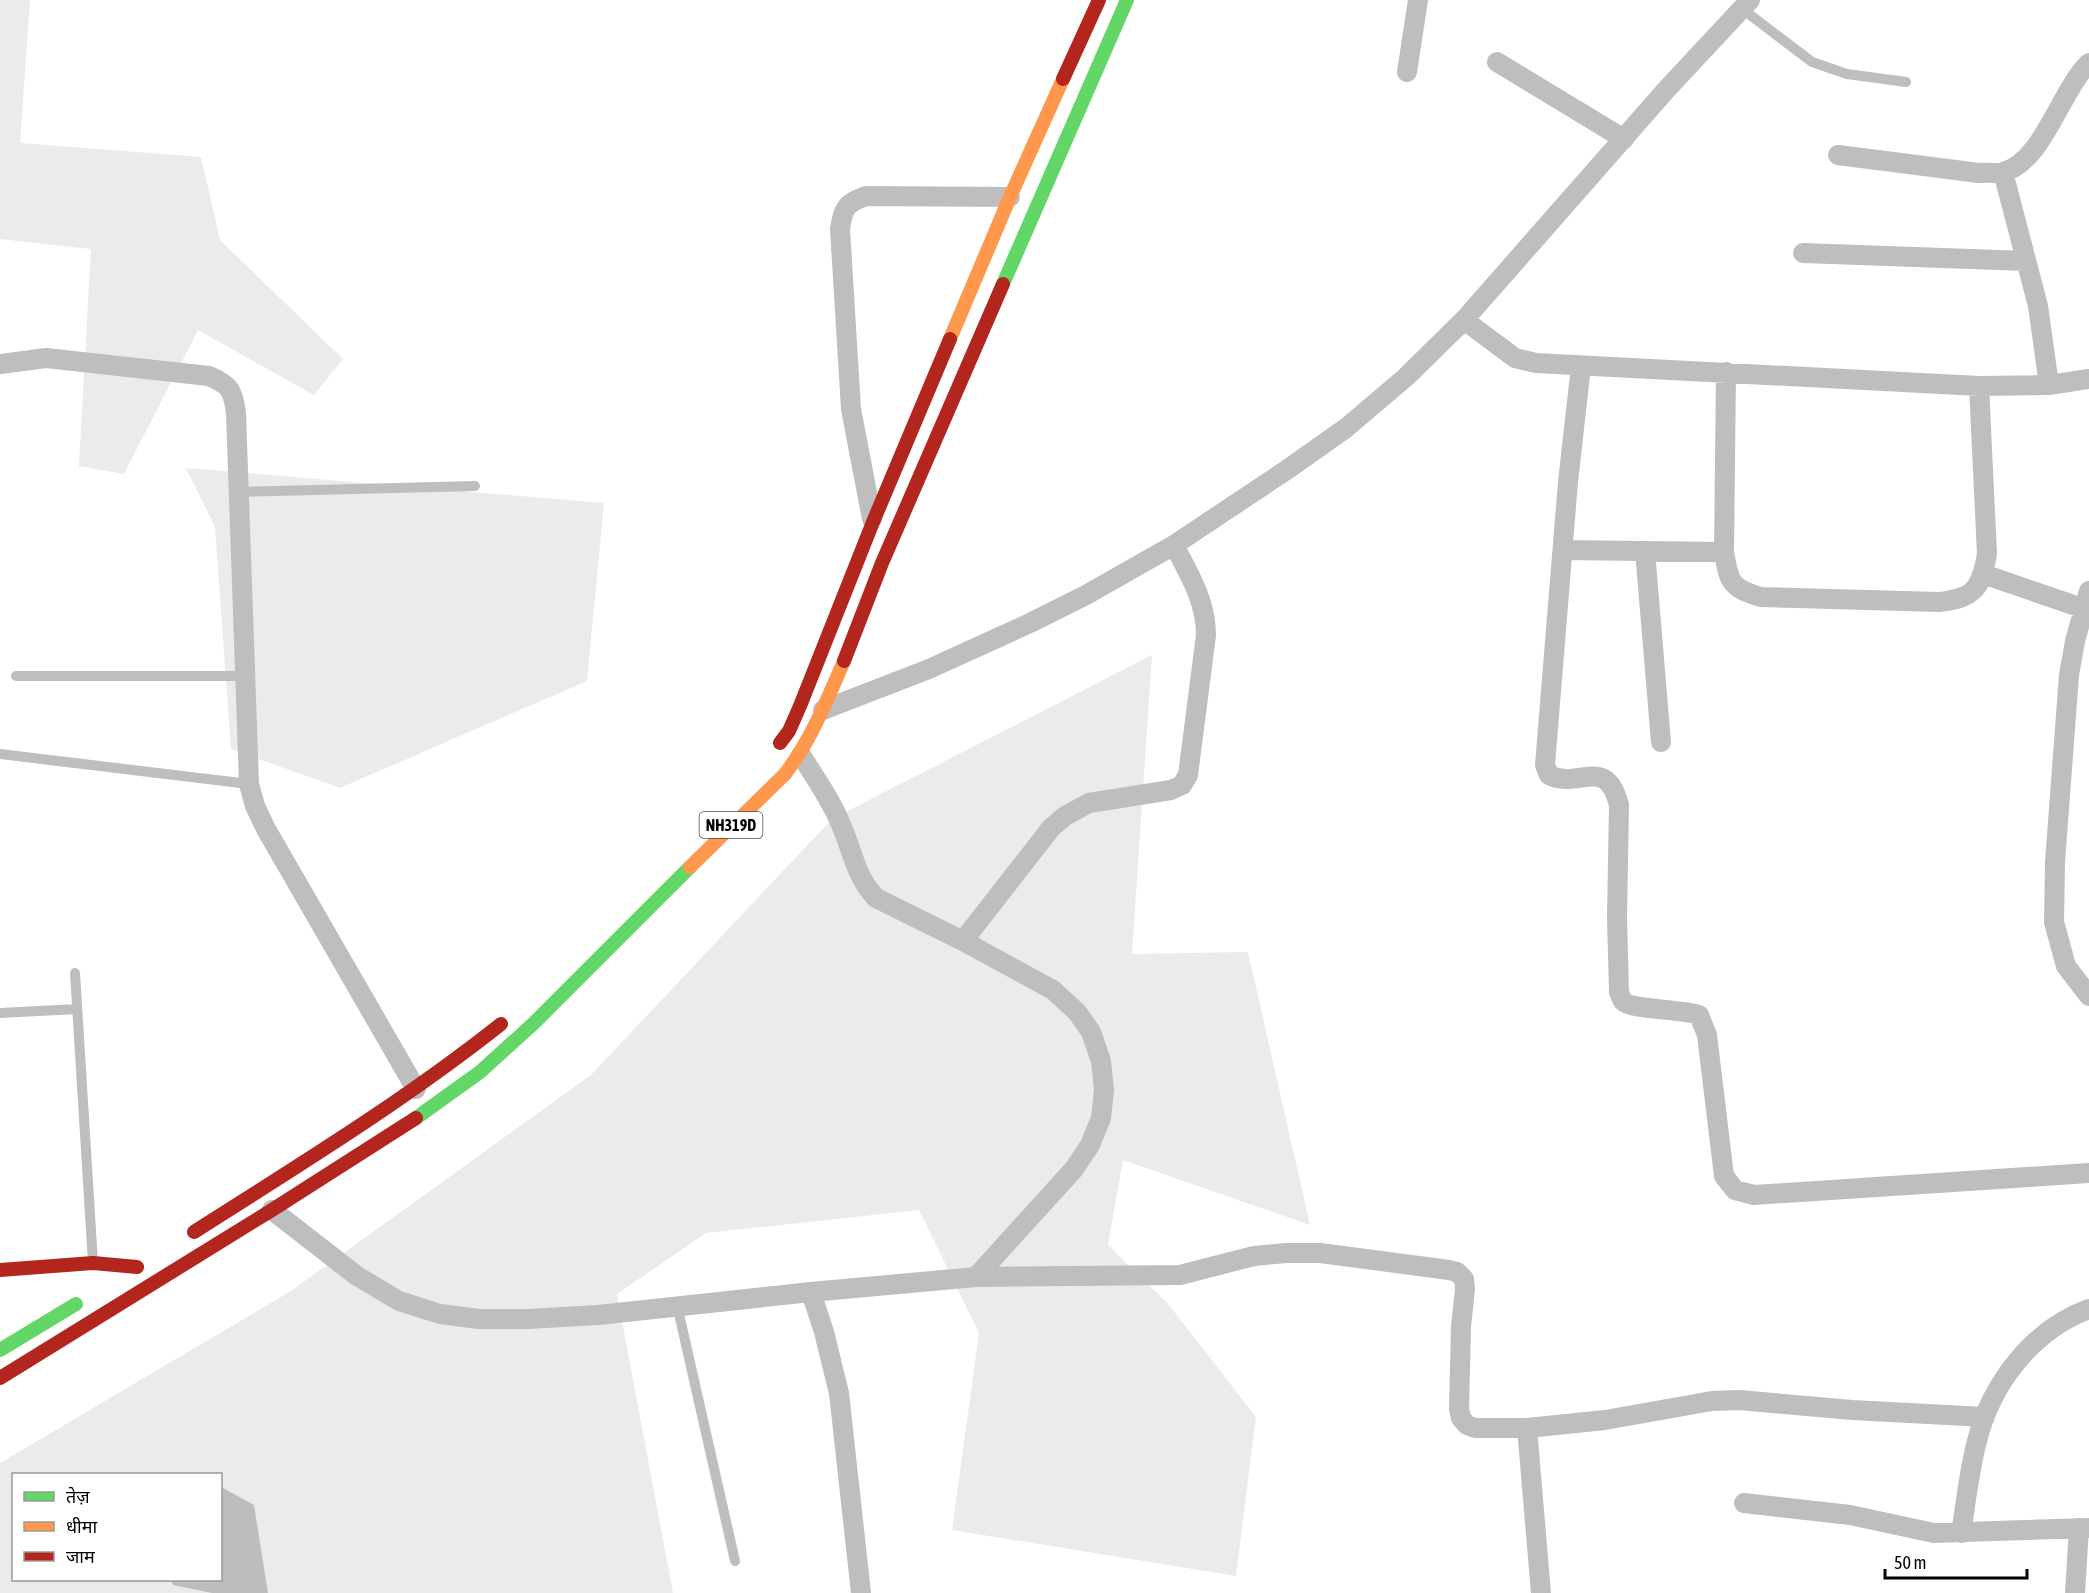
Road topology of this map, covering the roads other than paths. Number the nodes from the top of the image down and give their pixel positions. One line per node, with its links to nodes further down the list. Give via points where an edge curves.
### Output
1 (1099, 0): 12 (main road)
2 (1127, 0): 33 (main road, NH319D, via 882,563)
3 (1418, 0): 7 (street)
4 (1745, 4): 8 (lane, via 1812,62 1846,74); 9 (street)
5 (1497, 62): 9 (street)
6 (2089, 63): 11 (street, via 2034,149 2022,162)
7 (1407, 72)
8 (1906, 82)
9 (1624, 139): 15 (street)
10 (1838, 155): 11 (street, via 1979,173)
11 (2003, 172): 14 (street)
12 (1010, 196): 24 (main road); 24 (street, via 866,196 852,201 842,213 851,409)
13 (1803, 253): 14 (street)
14 (2026, 261): 20 (street, via 2040,318)
15 (1464, 320): 17 (street, via 1515,358); 25 (street, via 1346,428)
16 (0, 364): 23 (street, via 46,358 77,360 209,375 224,382 233,394 236,413)
17 (1581, 366): 18 (street); 26 (street)
18 (1726, 372): 21 (street); 28 (street)
19 (2089, 379): 20 (street)
20 (2049, 385): 21 (street)
21 (1979, 386): 29 (street, via 1987,554)
22 (475, 486): 23 (lane)
23 (238, 492): 32 (street)
24 (873, 522): 37 (main road, via 800,706 789,731)
25 (1174, 545): 33 (street, via 1030,623 929,669); 39 (street, via 1195,585 1206,618 1188,775 1182,785 1171,789 1089,803 1065,816 1051,828)
26 (1563, 550): 27 (street); 46 (street, via 1545,765 1549,775 1558,779 1597,776 1609,782 1616,793 1619,992 1624,1002 1633,1006 1699,1015 1707,1035 1724,1176 1735,1190 1754,1195)
27 (1645, 551): 28 (street); 34 (street)
28 (1724, 552): 29 (street, via 1728,577 1736,587 1761,597 1939,602 1958,600 1975,590)
29 (1983, 574): 30 (street)
30 (2087, 600): 41 (street, via 2069,675 2054,922 2066,966)
31 (16, 676): 32 (lane)
32 (244, 676): 38 (street)
33 (823, 710): 36 (main road, NH319D)
34 (1661, 742)
35 (0, 754): 38 (lane)
36 (801, 754): 39 (street, via 834,808 865,887 876,898); 47 (main road, NH319D, via 534,1023 480,1072)
37 (771, 756)
38 (249, 784): 45 (street, via 266,829)
39 (963, 940): 51 (street, via 1053,990 1077,1012 1101,1061 1104,1090 1101,1118 1074,1169)
40 (75, 973): 42 (lane)
41 (2089, 996)
42 (77, 1009): 44 (lane); 49 (lane)
43 (514, 1013): 45 (main road)
44 (0, 1014)
45 (416, 1089): 48 (main road)
46 (2089, 1173)
47 (272, 1210): 55 (street, via 357,1276 399,1301 440,1314 528,1319); 58 (main road, NH319D)
48 (186, 1237)
49 (93, 1263): 50 (main road); 52 (main road, via 142,1264)
50 (0, 1270)
51 (976, 1277): 53 (street); 60 (street, via 1180,1275 1254,1256 1320,1252 1457,1272 1466,1289 1461,1327 1461,1418 1475,1428)
52 (118, 1279)
53 (811, 1292): 55 (street); 65 (street, via 839,1393)
54 (88, 1297): 57 (main road)
55 (676, 1305): 64 (lane)
56 (2089, 1309): 59 (street, via 2052,1329 2027,1350 2004,1377)
57 (0, 1350)
58 (0, 1378)
59 (1985, 1417): 60 (street, via 1739,1400); 63 (street)
60 (1527, 1428): 66 (street)
61 (1744, 1503): 63 (street, via 1850,1515 1934,1533)
62 (2084, 1528): 63 (street); 67 (street)
63 (1961, 1533)
64 (735, 1561)
65 (861, 1593)
66 (1540, 1593)
67 (2075, 1593)

